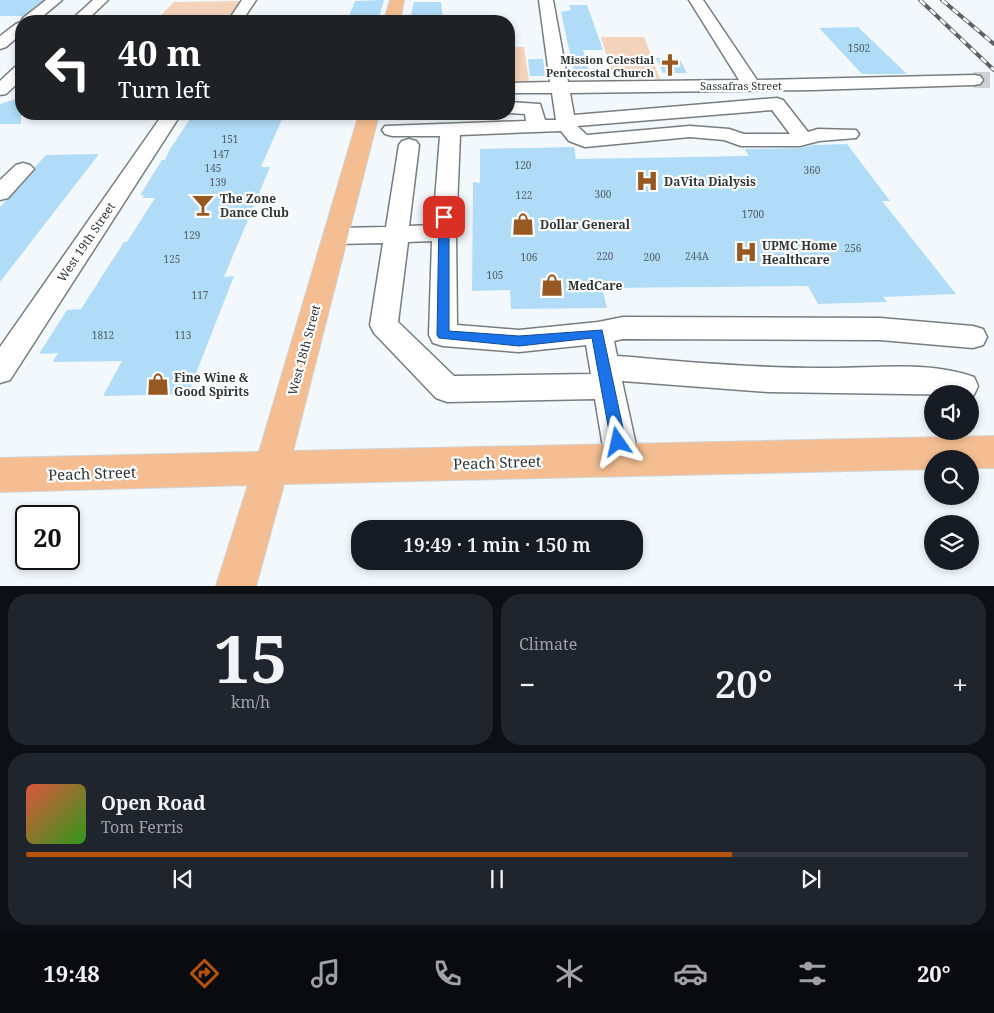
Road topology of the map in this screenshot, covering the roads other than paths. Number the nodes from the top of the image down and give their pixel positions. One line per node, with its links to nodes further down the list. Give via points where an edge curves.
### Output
1 (55, 0): 7 (street)
2 (101, 0): 8 (street)
3 (250, 0): 9 (street)
4 (397, 0): 10 (main road)
5 (546, 0): 16 (street)
6 (696, 0): 15 (street)
7 (36, 15)
8 (84, 15)
9 (239, 15)
10 (393, 15)
11 (15, 32): 12 (street)
12 (0, 44)
13 (15, 77): 18 (street)
14 (974, 80): 15 (street, Sassafras Street)
15 (751, 85): 16 (street, Sassafras Street)
16 (562, 87): 17 (street, Sassafras Street); 23 (street)
17 (515, 88)
18 (0, 91): 19 (street)
19 (15, 92)
20 (515, 108): 24 (street, via 533,108)
21 (168, 120): 37 (street, West 19th Street)
22 (366, 120): 34 (main road, West 18th Street)
23 (566, 123): 24 (street); 27 (street, via 576,137 585,140 694,131 734,134 741,140 766,134); 27 (street, via 777,104)
24 (536, 126): 26 (street)
25 (392, 130): 26 (street)
26 (450, 130): 32 (street)
27 (800, 133): 28 (street)
28 (849, 134)
29 (409, 145): 33 (street)
30 (23, 169): 31 (street)
31 (0, 193)
32 (444, 233): 33 (street); 35 (street, via 443,335 519,341)
33 (396, 234): 34 (street); 38 (street, via 384,325 447,389)
34 (336, 236): 42 (main road, West 18th Street)
35 (598, 333): 36 (street, via 623,328 851,328); 38 (street)
36 (973, 337)
37 (0, 371)
38 (606, 377): 39 (street, via 939,380); 41 (street)
39 (959, 385)
40 (994, 452): 41 (main road, Peach Street)
41 (622, 459): 42 (main road, Peach Street)
42 (271, 468): 43 (main road, Peach Street); 44 (main road, West 18th Street)
43 (0, 476)
44 (236, 586)

